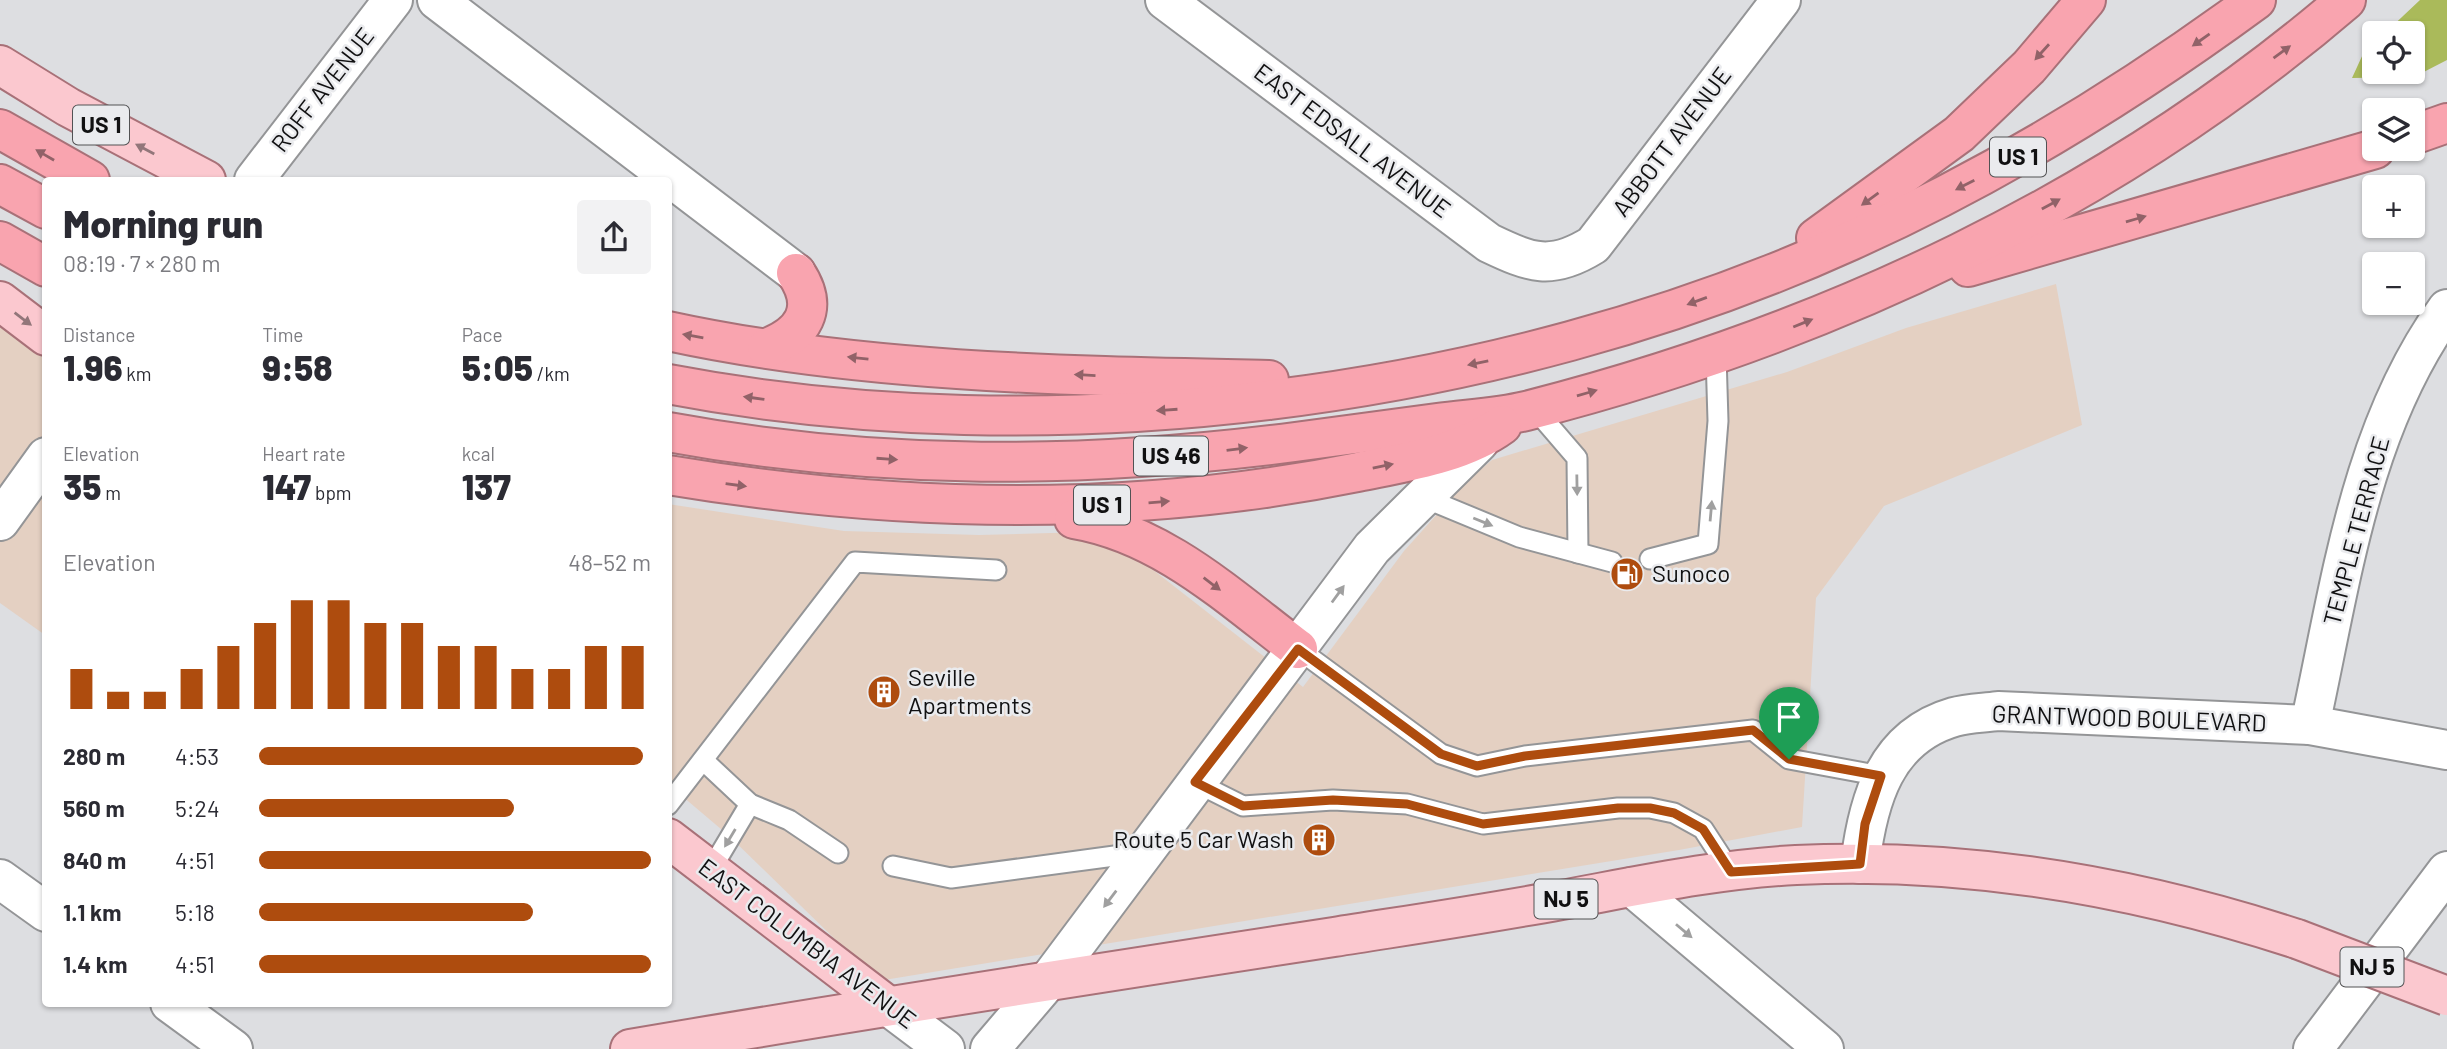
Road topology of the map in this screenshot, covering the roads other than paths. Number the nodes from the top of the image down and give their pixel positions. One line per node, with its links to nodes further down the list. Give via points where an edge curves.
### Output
1 (393, 0): 15 (street, ROFF AVENUE)
2 (437, 0): 16 (street)
3 (1165, 0): 21 (street, EAST EDSALL AVENUE, via 1489,243 1527,261)
4 (1781, 0): 21 (street, ABBOTT AVENUE, via 1593,245 1574,257)
5 (2087, 0): 24 (highway, one-way to 24, via 2029,67 1959,134)
6 (2256, 0): 24 (highway, US 1, one-way to 24, via 2149,76 2032,150 1851,241)
7 (2346, 0): 25 (highway, US 1, one-way to 7, via 2057,201 2151,143 2294,44)
8 (0, 65): 14 (main road, US 1, one-way to 8)
9 (2447, 123): 11 (highway)
10 (0, 129): 13 (highway, one-way to 10)
11 (2425, 131)
12 (2362, 153): 25 (highway, one-way to 12)
13 (85, 177)
14 (200, 177)
15 (256, 177)
16 (670, 177)
17 (672, 179): 23 (street)
18 (0, 184): 19 (highway)
19 (42, 207)
20 (0, 241): 22 (highway)
21 (1549, 263)
22 (42, 265)
23 (796, 273): 30 (highway, via 807,299 802,324 788,340)
24 (1761, 278): 32 (highway, US 1, one-way to 32, via 1573,340)
25 (1881, 291): 31 (highway, US 1, one-way to 25)
26 (0, 301): 29 (main road, one-way to 29)
27 (2447, 309): 47 (street, TEMPLE TERRACE, via 2422,343 2386,420 2362,489)
28 (672, 332): 30 (highway, US 1, one-way to 28)
29 (42, 333)
30 (767, 348): 32 (highway, US 1, one-way to 30, via 1077,375)
31 (1716, 355): 34 (highway, US 1, one-way to 31); 43 (lane, one-way to 31, via 1708,544 1718,421)
32 (1380, 382): 33 (highway, US 46, one-way to 33, via 1238,404 1026,416 835,407)
33 (672, 385)
34 (1528, 410): 35 (highway, US 46, one-way to 34, via 819,454 1054,463 1197,454); 36 (highway, US 1); 42 (lane, one-way to 42, via 1577,458)
35 (672, 433)
36 (1479, 442): 39 (street); 40 (highway, US 1, one-way to 36, via 1099,505 1195,498 1314,481)
37 (42, 463): 41 (street)
38 (672, 476): 40 (highway, US 1, one-way to 40, via 814,494)
39 (1420, 496): 42 (lane, one-way to 42, via 1519,537); 46 (street, one-way to 39, via 1372,548)
40 (990, 505): 46 (highway, one-way to 46, via 1091,522 1142,538 1192,569)
41 (0, 521)
42 (1578, 553): 44 (lane)
43 (1650, 559)
44 (1612, 562)
45 (996, 570): 49 (lane, via 855,562)
46 (1298, 649): 50 (lane, via 1441,754 1477,766 1525,756 1753,730 1789,759); 51 (street)
47 (2310, 725): 48 (street, GRANTWOOD BOULEVARD); 50 (street, GRANTWOOD BOULEVARD, via 1998,711 1954,717 1923,731)
48 (2447, 750)
49 (703, 760): 52 (lane); 53 (lane)
50 (1881, 776): 57 (street, GRANTWOOD BOULEVARD, via 1865,824)
51 (1195, 782): 55 (street); 60 (lane, via 1243,806 1333,800 1407,804 1483,824 1650,808 1674,813 1703,829)
52 (672, 800)
53 (750, 804): 56 (lane, via 789,820); 59 (lane, one-way to 59)
54 (672, 841): 59 (main road, EAST COLUMBIA AVENUE)
55 (1145, 852): 58 (lane, via 951,878); 65 (street, one-way to 65)
56 (838, 853)
57 (1860, 864): 60 (main road, NJ 5); 66 (main road, NJ 5, bridge, via 2018,874 2104,886 2244,921)
58 (893, 866)
59 (710, 871): 67 (main road, EAST COLUMBIA AVENUE)
60 (1731, 872): 63 (main road, NJ 5)
61 (0, 879): 64 (street)
62 (2443, 884): 74 (street)
63 (1632, 887): 65 (main road, NJ 5); 73 (street, one-way to 73)
64 (42, 909)
65 (1048, 981): 67 (main road, NJ 5); 72 (street)
66 (2447, 996)
67 (888, 1006): 70 (main road, NJ 5); 71 (street, EAST COLUMBIA AVENUE)
68 (175, 1007): 69 (street)
69 (233, 1049)
70 (630, 1049)
71 (946, 1049)
72 (990, 1049)
73 (1824, 1049)
74 (2313, 1049)

